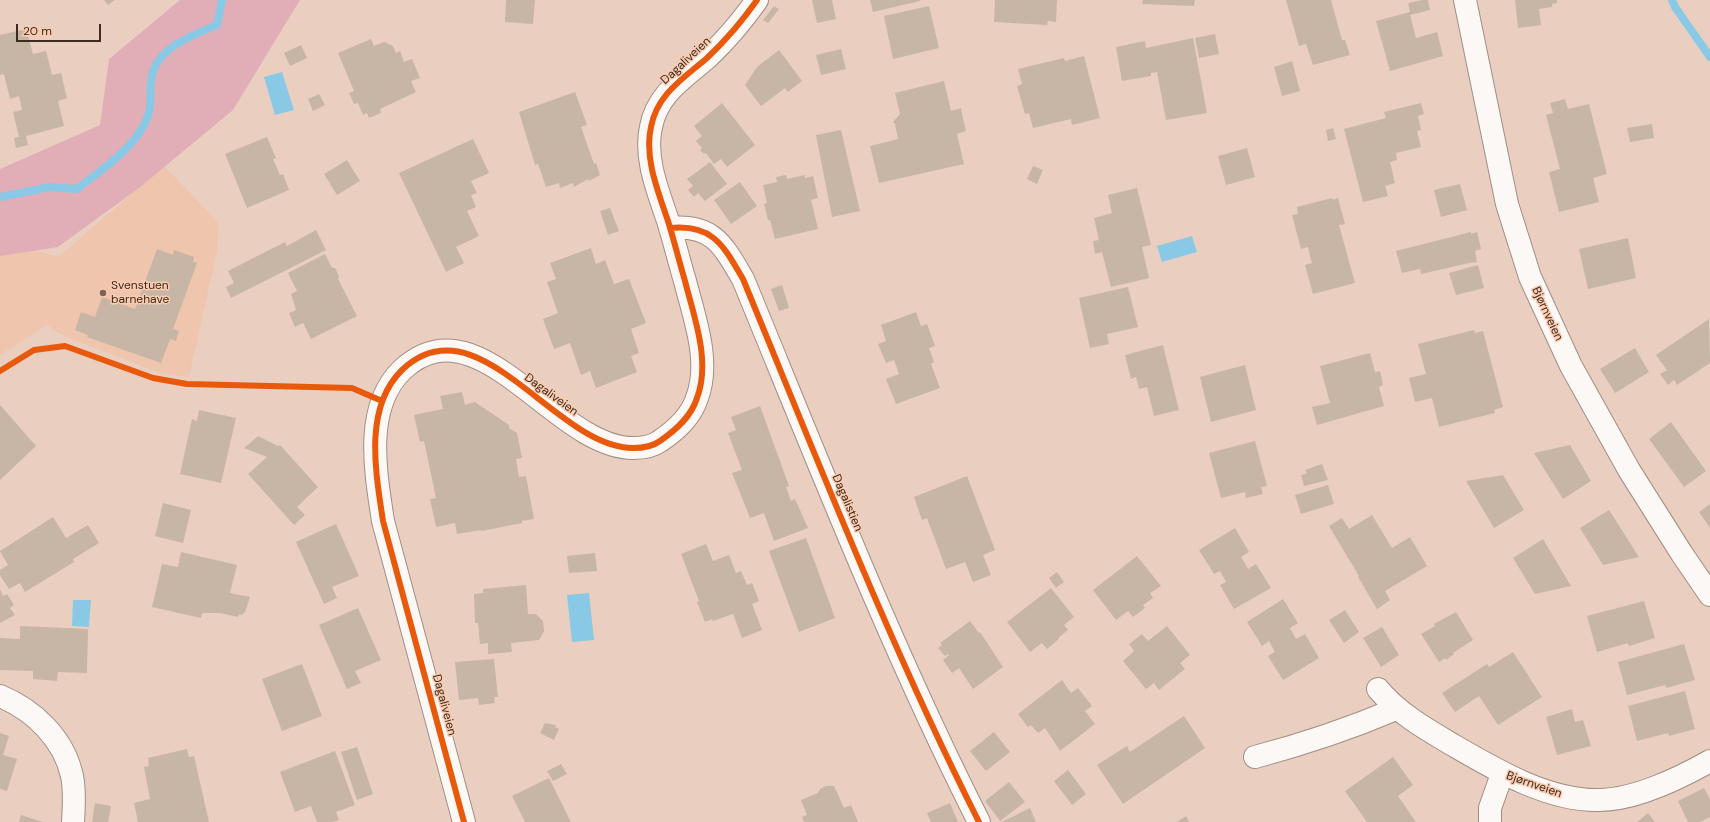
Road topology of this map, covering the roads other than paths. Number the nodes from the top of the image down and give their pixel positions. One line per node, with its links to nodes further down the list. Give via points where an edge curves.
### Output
1 (757, 0): 3 (street, Dagaliveien, via 708,57 680,79 662,98 654,114 650,129 652,169)
2 (1465, 0): 4 (street, Bjørnveien, via 1507,204 1530,277 1571,366 1629,470)
3 (670, 228): 12 (street, Dagaliveien, via 697,326 702,381 691,412 679,426 657,443 642,448 626,448 594,438 488,362 454,350 438,350 408,364 397,375 382,401 376,444 377,480 383,521); 13 (street, Dagalistien, via 687,226 710,235 731,258 743,279 884,618)
4 (1710, 595)
5 (1378, 690): 7 (street, Bjørnveien)
6 (0, 696): 11 (street, via 25,710 41,723 66,755 72,776)
7 (1396, 708): 8 (street, via 1352,728); 10 (street, Bjørnveien)
8 (1255, 757)
9 (1710, 762): 10 (street, Bjørnveien, via 1648,789 1624,797 1600,800 1559,795)
10 (1502, 774): 14 (street, via 1490,808)
11 (73, 822)
12 (464, 822)
13 (979, 822)
14 (1490, 822)

